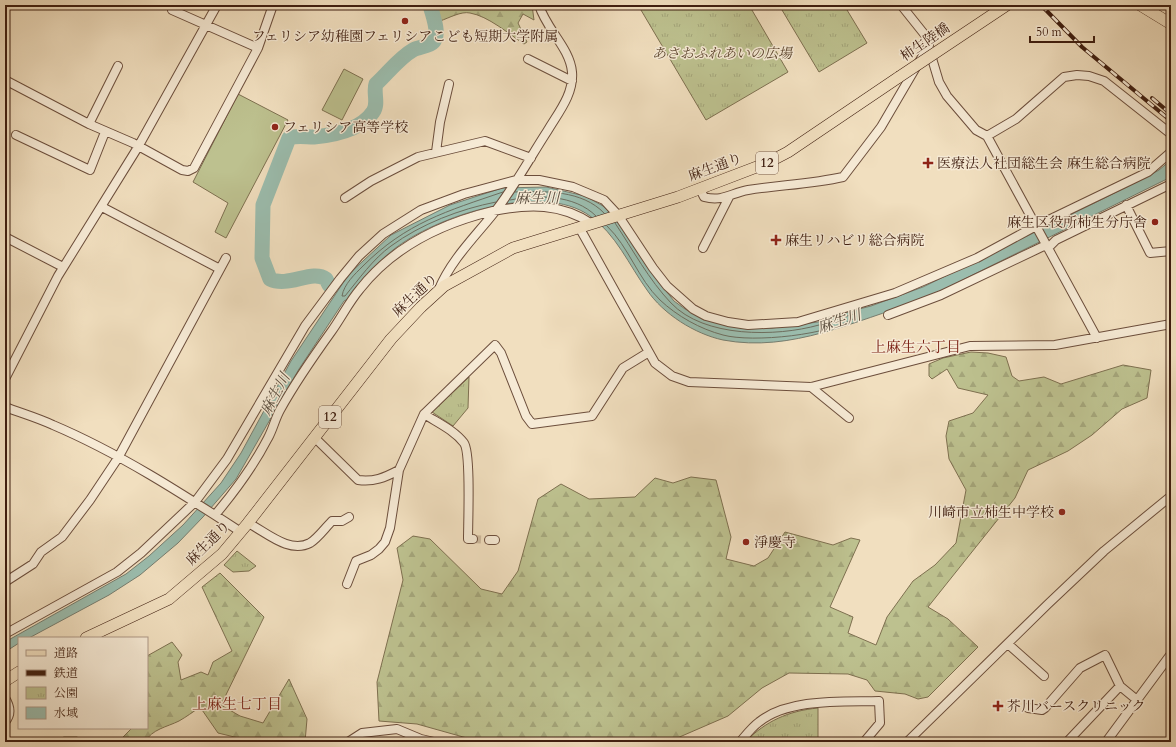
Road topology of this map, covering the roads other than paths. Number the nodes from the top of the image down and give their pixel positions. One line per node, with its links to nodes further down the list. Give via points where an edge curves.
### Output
1 (217, 5): 9 (street)
2 (273, 5): 11 (street)
3 (539, 5): 16 (street, via 572,67)
4 (901, 5): 10 (street, via 925,35)
5 (1008, 5): 14 (main road, 柿生陸橋 / 12, bridge)
6 (1140, 5): 8 (main road)
7 (172, 10): 9 (street)
8 (1171, 24)
9 (206, 25): 11 (street); 23 (street)
10 (929, 45): 22 (street, via 939,82 947,96 976,130); 30 (street, via 881,127 843,177 747,190)
11 (258, 48): 23 (street, via 194,168 182,170)
12 (528, 59): 16 (street)
13 (118, 66): 18 (street)
14 (899, 77): 29 (main road, 麻生通り / 12, via 788,152 747,172)
15 (5, 80): 18 (street)
16 (572, 81): 26 (street, via 570,91)
17 (449, 84): 24 (street)
18 (89, 124): 19 (street)
19 (106, 132): 21 (street, via 90,170); 23 (street)
20 (1171, 134): 22 (street, via 1104,81 1077,75 1064,77 1016,119)
21 (16, 135)
22 (987, 136): 38 (street)
23 (138, 147): 33 (street)
24 (436, 152): 26 (street, via 485,141); 31 (street, via 418,157 371,180)
25 (1171, 152): 38 (street, via 1148,172)
26 (531, 158): 27 (street)
27 (514, 183): 34 (street); 35 (street, via 539,180 573,187 604,200); 60 (street, via 464,194 421,210 383,234 359,256 305,326 227,459)
28 (1171, 184): 32 (street)
29 (700, 189): 30 (street, via 704,197); 35 (main road, 麻生通り / 12)
30 (729, 197): 41 (street)
31 (345, 198)
32 (1126, 205): 40 (street); 42 (street, via 1150,253)
33 (102, 207): 44 (street); 45 (street)
34 (497, 209): 36 (street, via 532,205 554,207 579,215); 46 (street, via 446,272); 61 (street, via 442,227 411,244 384,264 360,289 299,378 243,481)
35 (618, 215): 36 (main road, 麻生通り / 12); 38 (street, via 653,268 679,298 706,316 748,325 798,322 887,296 977,258)
36 (592, 224): 37 (main road, 麻生通り / 12)
37 (579, 227): 46 (main road, 麻生通り / 12, via 513,248); 50 (street)
38 (1037, 228): 40 (street)
39 (5, 237): 44 (street)
40 (1046, 245): 47 (street, via 941,295); 49 (street)
41 (702, 248)
42 (1171, 252)
43 (226, 258): 45 (street)
44 (63, 267): 51 (street)
45 (220, 268): 57 (street)
46 (438, 290): 56 (main road, 麻生通り / 12, via 391,339)
47 (888, 315)
48 (1168, 325): 49 (street)
49 (1097, 338): 52 (street, via 1055,345 970,346)
50 (649, 352): 52 (street, via 655,363 664,371 689,382); 54 (street, via 623,368 592,416 532,424 526,416 501,353 495,345)
51 (5, 379)
52 (811, 387): 55 (street)
53 (5, 407): 57 (street, via 54,425)
54 (424, 414): 58 (street); 65 (street, via 456,435 465,445 468,539)
55 (849, 418)
56 (314, 437): 58 (street, via 358,480 382,479); 63 (main road, 麻生通り / 12)
57 (118, 458): 60 (street); 66 (street, via 62,537 41,552 33,564)
58 (398, 470): 67 (street, via 390,528 385,542 371,555 356,561)
59 (1171, 496): 70 (street, via 1104,551)
60 (197, 503): 61 (street); 68 (street, via 117,572)
61 (213, 514): 64 (street)
62 (349, 517): 63 (street, via 342,521 332,521 311,542 303,546 285,545)
63 (248, 523): 64 (main road, 麻生通り / 12)
64 (240, 532): 69 (main road, 麻生通り / 12, via 222,554 169,599)
65 (473, 539)
66 (5, 582)
67 (347, 584)
68 (5, 634)
69 (88, 637)
70 (1008, 644): 73 (street); 85 (street)
71 (1171, 654): 77 (street)
72 (18, 673): 74 (main road)
73 (1044, 676)
74 (5, 681)
75 (1120, 686): 77 (street); 78 (street, via 1105,655 1080,668 1045,708); 86 (street)
76 (5, 698): 79 (street, via 10,710 10,716)
77 (1137, 700): 87 (street)
78 (1028, 708)
79 (5, 722)
80 (1171, 739): 88 (street)
81 (348, 742): 82 (street, via 362,733 397,729)
82 (434, 742)
83 (740, 742): 84 (street, via 760,721 796,706 880,701 880,722)
84 (864, 742)
85 (908, 742)
86 (1067, 742)
87 (1106, 742)
88 (1169, 742)

